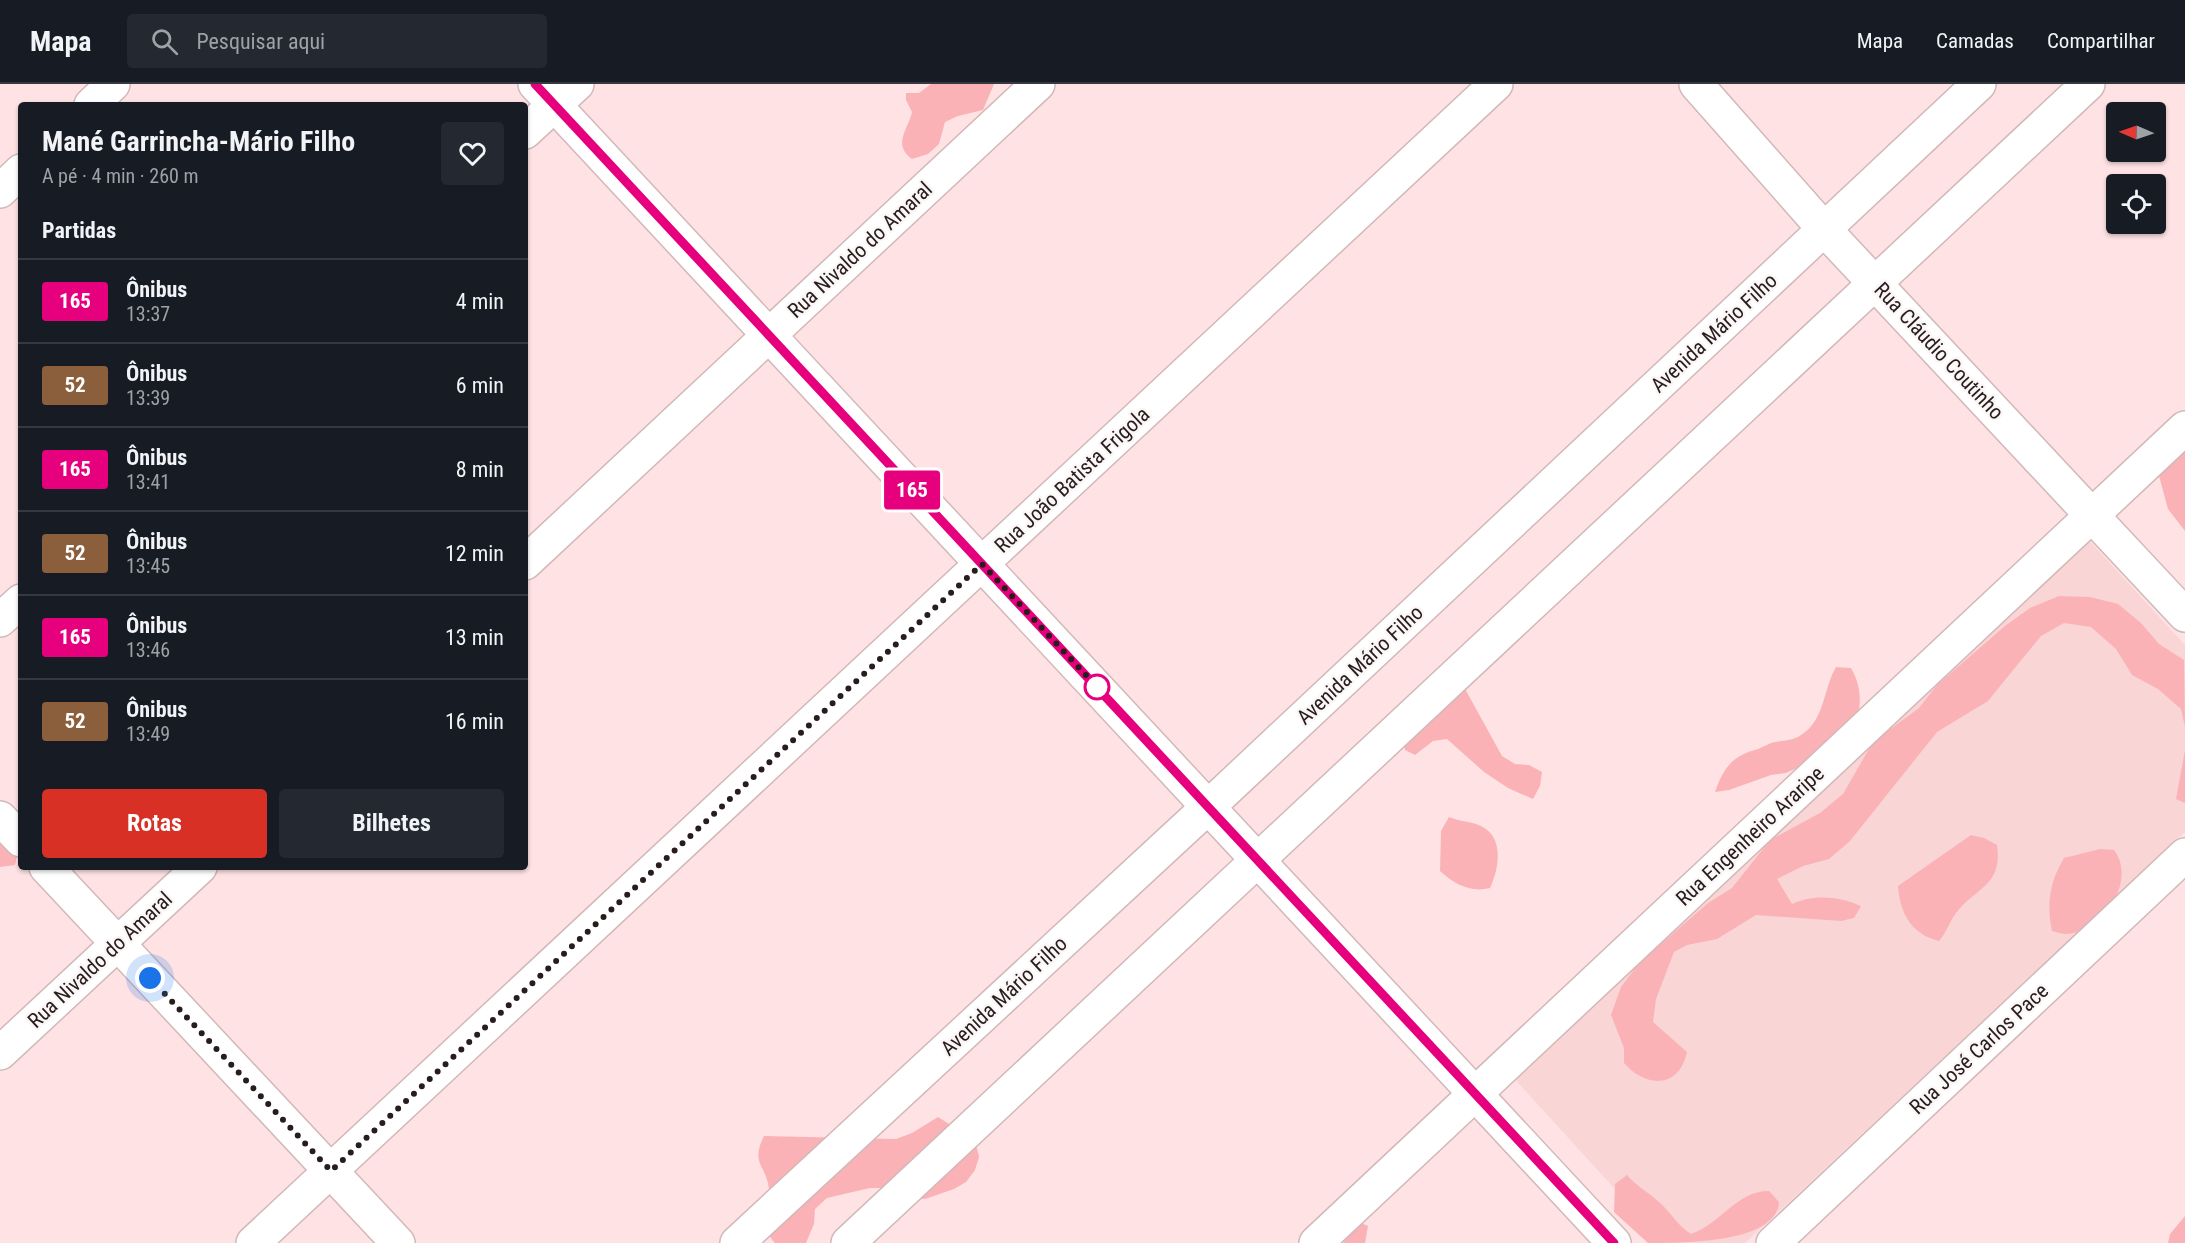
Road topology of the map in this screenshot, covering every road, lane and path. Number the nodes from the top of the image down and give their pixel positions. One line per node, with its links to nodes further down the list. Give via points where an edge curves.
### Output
1 (113, 84): 8 (street)
2 (1038, 84): 14 (street, Rua Nivaldo do Amaral)
3 (1496, 84): 18 (street, Rua João Batista Frigola)
4 (1696, 84): 12 (street, Rua Cláudio Coutinho)
5 (1979, 84): 12 (street, Avenida Mário Filho)
6 (2088, 84): 13 (street)
7 (555, 91): 9 (street); 14 (street)
8 (94, 102)
9 (528, 128)
10 (18, 174): 11 (street)
11 (0, 191)
12 (1824, 229): 13 (street, Rua Cláudio Coutinho); 22 (street, Avenida Mário Filho)
13 (1875, 284): 16 (street, Rua Cláudio Coutinho); 26 (street)
14 (769, 336): 17 (street, Rua Nivaldo do Amaral); 18 (street)
15 (2185, 428): 16 (street, Rua Engenheiro Araripe)
16 (2092, 515): 20 (street, Rua Cláudio Coutinho); 31 (street, Rua Engenheiro Araripe)
17 (528, 560)
18 (982, 564): 22 (street); 32 (street, Rua João Batista Frigola)
19 (18, 604): 21 (street)
20 (2185, 615)
21 (0, 620)
22 (1208, 807): 26 (street); 35 (street, Avenida Mário Filho)
23 (0, 818): 24 (street)
24 (18, 837)
25 (2185, 855): 39 (street, Rua José Carlos Pace)
26 (1258, 860): 31 (street); 36 (street)
27 (49, 870): 29 (street)
28 (197, 870): 29 (street, Rua Nivaldo do Amaral)
29 (118, 944): 30 (street, Rua Nivaldo do Amaral); 32 (street)
30 (0, 1053)
31 (1475, 1094): 37 (street, Rua Engenheiro Araripe); 38 (street)
32 (331, 1171): 33 (street, Rua João Batista Frigola); 34 (street)
33 (253, 1243)
34 (398, 1243)
35 (738, 1243)
36 (848, 1243)
37 (1316, 1243)
38 (1614, 1243)
39 (1773, 1243)

